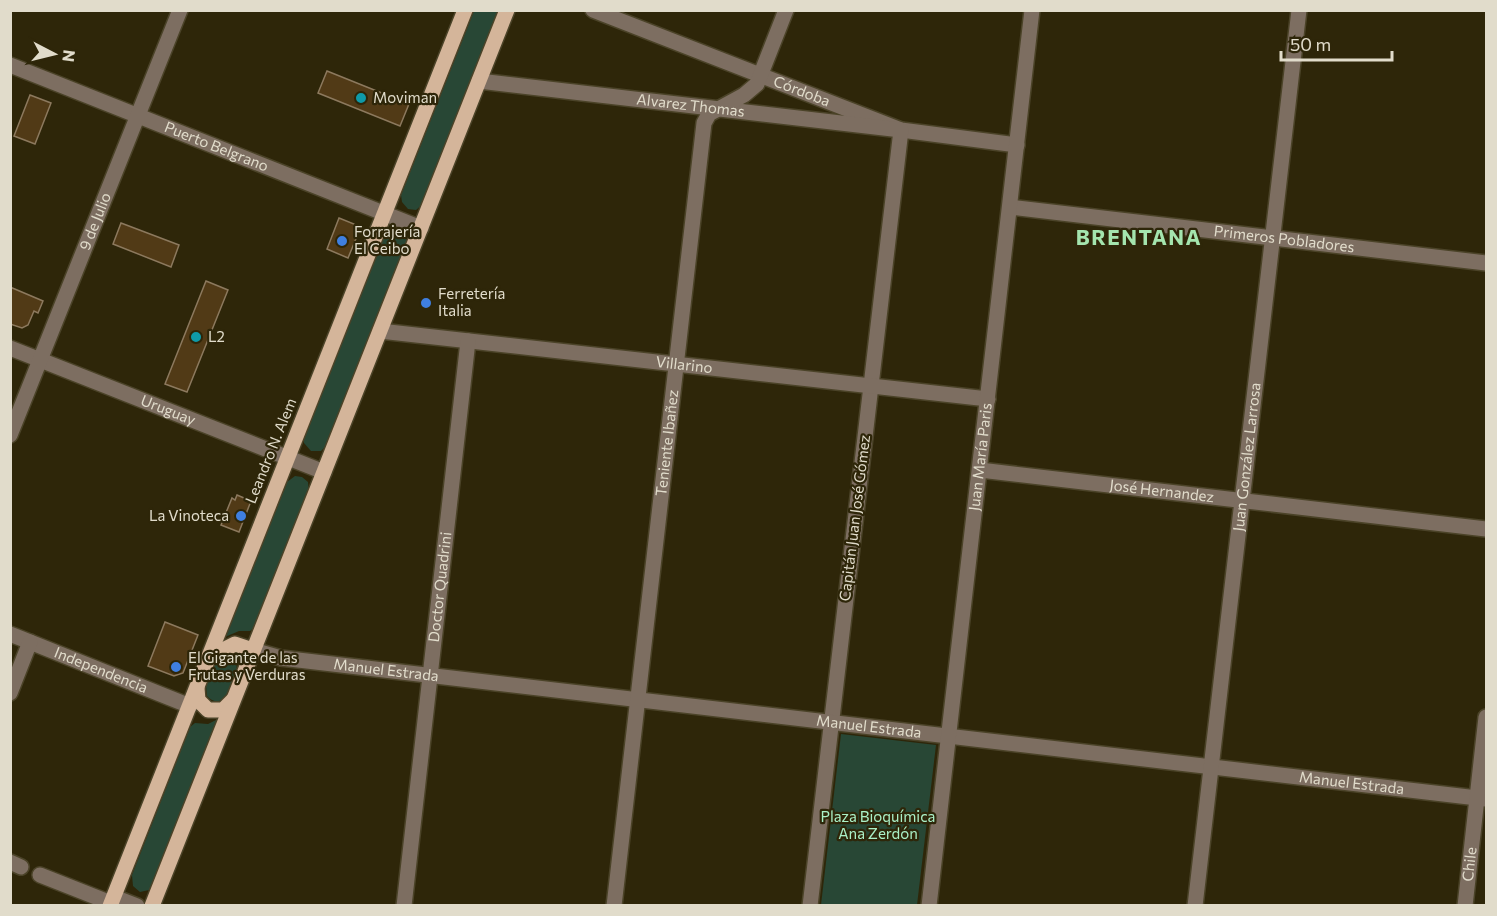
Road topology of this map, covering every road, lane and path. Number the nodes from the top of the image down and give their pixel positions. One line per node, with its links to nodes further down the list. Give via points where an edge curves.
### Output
1 (180, 10): 12 (street, 9 de Julio)
2 (465, 10): 16 (main road, Leandro N. Alem)
3 (507, 10): 10 (main road)
4 (593, 10): 9 (street, Córdoba)
5 (786, 10): 9 (street)
6 (1032, 10): 14 (street, Juan María Paris)
7 (1299, 10): 18 (street, Juan González Larrosa)
8 (10, 65): 12 (street, Puerto Belgrano)
9 (760, 76): 11 (street, via 752,89); 13 (street, Córdoba)
10 (479, 81): 11 (street, Alvarez Thomas); 17 (main road)
11 (717, 109): 13 (street, Alvarez Thomas); 24 (street, Teniente Ibañez, via 709,114 704,128)
12 (138, 116): 16 (street, Puerto Belgrano); 23 (street, 9 de Julio)
13 (901, 130): 14 (street, Córdoba); 25 (street, Capitán Juan José Gómez)
14 (1017, 145): 15 (street, Juan María Paris)
15 (1010, 207): 18 (street, Primeros Pobladores); 26 (street, Juan María Paris)
16 (385, 214): 17 (street, Puerto Belgrano); 28 (main road, Leandro N. Alem)
17 (421, 228): 20 (main road)
18 (1272, 238): 19 (street, Primeros Pobladores); 31 (street, Juan González Larrosa)
19 (1486, 263)
20 (380, 331): 21 (street, Villarino); 30 (main road)
21 (468, 341): 24 (street, Villarino); 37 (street, Doctor Quadrini)
22 (10, 348): 23 (street, Uruguay)
23 (40, 360): 27 (street, 9 de Julio); 28 (street, Uruguay)
24 (676, 364): 25 (street, Villarino); 41 (street, Teniente Ibañez)
25 (871, 386): 26 (street, Villarino); 44 (street, Capitán Juan José Gómez)
26 (988, 399): 29 (street, Juan María Paris)
27 (10, 435)
28 (288, 458): 30 (street, Uruguay); 36 (main road, Leandro N. Alem)
29 (980, 470): 31 (street, José Hernandez); 45 (street, Juan María Paris)
30 (324, 472): 35 (main road)
31 (1242, 500): 32 (street, José Hernandez); 46 (street, Juan González Larrosa)
32 (1486, 529)
33 (10, 634): 34 (street, Independencia)
34 (30, 642): 39 (street); 42 (street, Independencia)
35 (253, 650): 36 (main road, via 235,644); 37 (street, Manuel Estrada, via 281,658); 40 (main road)
36 (209, 657): 38 (main road, Leandro N. Alem)
37 (430, 675): 41 (street, Manuel Estrada); 52 (street, Doctor Quadrini)
38 (198, 685): 40 (main road, via 198,700 208,710 223,710); 42 (main road, Leandro N. Alem)
39 (10, 693)
40 (234, 700): 51 (main road)
41 (638, 700): 44 (street, Manuel Estrada); 53 (street, Teniente Ibañez)
42 (190, 706): 49 (main road, Leandro N. Alem)
43 (1486, 717): 47 (street, Chile)
44 (831, 722): 45 (street, Manuel Estrada); 54 (street, Capitán Juan José Gómez)
45 (949, 736): 46 (street, Manuel Estrada); 55 (street, Juan María Paris)
46 (1211, 767): 47 (street, Manuel Estrada); 56 (street, Juan González Larrosa)
47 (1482, 799): 57 (street, Chile)
48 (40, 874): 49 (street)
49 (112, 902): 50 (street)
50 (137, 906)
51 (152, 906)
52 (404, 906)
53 (614, 906)
54 (810, 906)
55 (929, 906)
56 (1195, 906)
57 (1465, 906)

